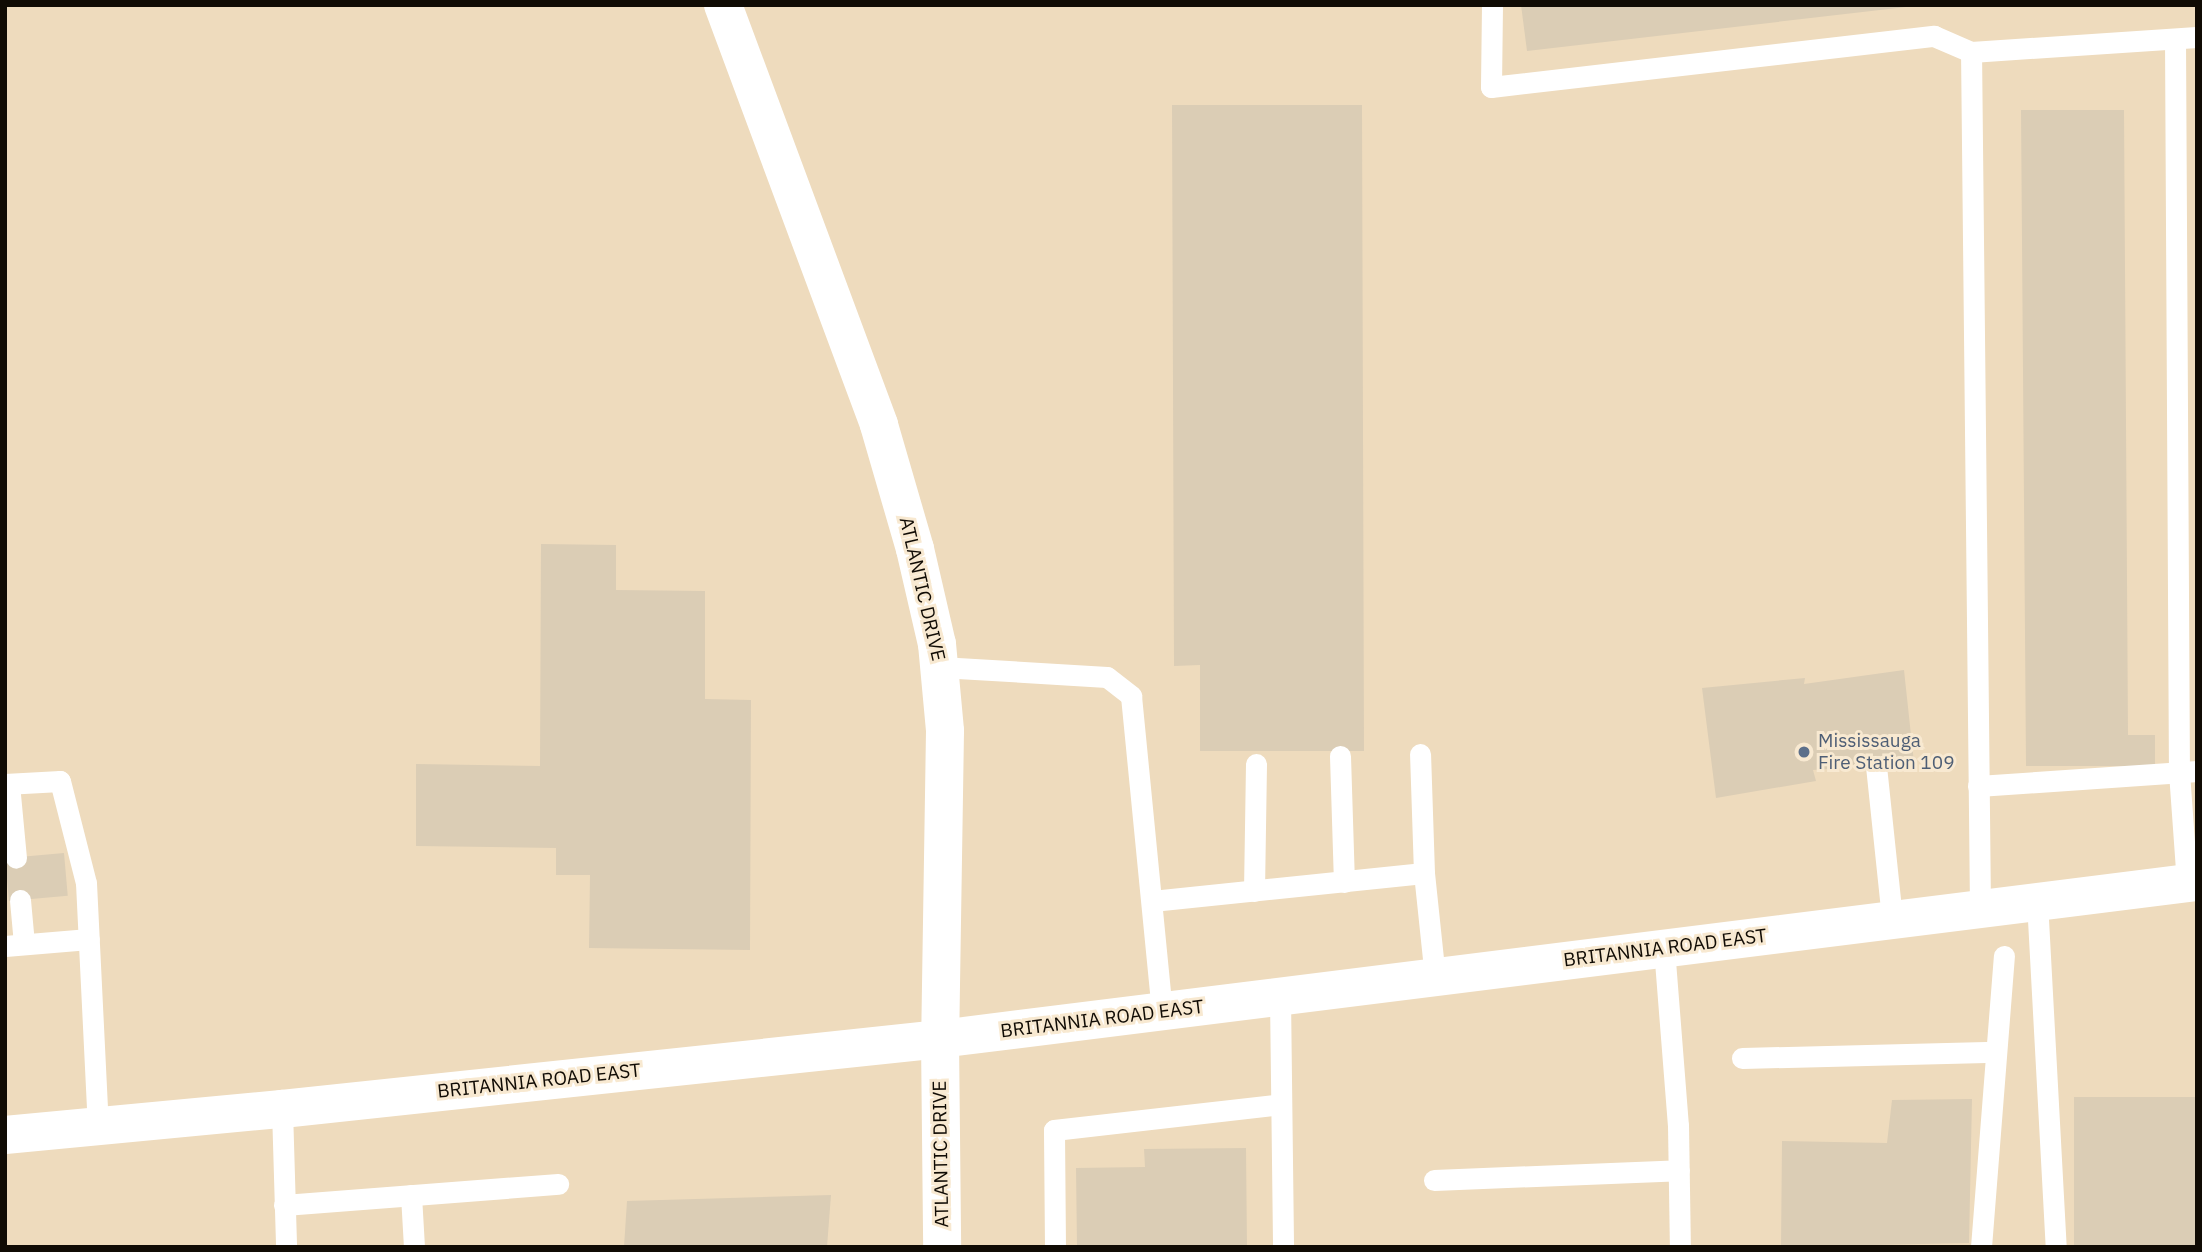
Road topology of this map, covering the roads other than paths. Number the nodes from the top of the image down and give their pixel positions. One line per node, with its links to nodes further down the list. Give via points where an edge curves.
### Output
1 (723, 5): 6 (street, ATLANTIC DRIVE, via 879,425 915,549)
2 (1492, 5): 5 (lane, via 1491,87 1934,36)
3 (2197, 37): 4 (lane)
4 (2175, 39): 5 (lane); 11 (lane)
5 (1971, 52): 13 (lane)
6 (940, 667): 20 (lane, via 1107,677 1131,696); 31 (street, ATLANTIC DRIVE, via 945,731)
7 (1420, 754): 15 (lane)
8 (1340, 756): 16 (lane)
9 (1256, 764): 18 (lane)
10 (1876, 766): 23 (lane)
11 (2188, 772): 13 (lane); 17 (lane)
12 (7, 784): 14 (lane); 24 (lane, via 60,781 86,883)
13 (1978, 786): 22 (lane)
14 (16, 858)
15 (1424, 873): 16 (lane); 28 (lane)
16 (1343, 882): 18 (lane)
17 (2192, 882): 21 (street, BRITANNIA ROAD EAST)
18 (1254, 891): 20 (lane)
19 (20, 900): 25 (lane)
20 (1152, 901): 30 (lane)
21 (2037, 901): 22 (street, BRITANNIA ROAD EAST); 50 (lane)
22 (1980, 908): 23 (street, BRITANNIA ROAD EAST)
23 (1892, 919): 26 (street, BRITANNIA ROAD EAST)
24 (89, 939): 25 (lane); 36 (lane)
25 (15, 945)
26 (1664, 948): 28 (street, BRITANNIA ROAD EAST); 38 (lane)
27 (2004, 956): 32 (lane)
28 (1435, 977): 29 (street, BRITANNIA ROAD EAST)
29 (1280, 997): 30 (street, BRITANNIA ROAD EAST); 34 (lane)
30 (1162, 1012): 31 (street, BRITANNIA ROAD EAST)
31 (940, 1039): 35 (street, BRITANNIA ROAD EAST); 45 (street, ATLANTIC DRIVE)
32 (1996, 1052): 33 (lane); 49 (lane)
33 (1742, 1058)
34 (1282, 1104): 46 (lane, via 1054,1130); 47 (lane)
35 (282, 1109): 36 (street, BRITANNIA ROAD EAST); 42 (lane)
36 (98, 1126): 37 (street, BRITANNIA ROAD EAST)
37 (5, 1135)
38 (1679, 1170): 39 (lane); 48 (lane)
39 (1434, 1180)
40 (558, 1184): 41 (lane)
41 (411, 1195): 42 (lane); 44 (lane)
42 (285, 1205): 43 (lane)
43 (286, 1247)
44 (414, 1247)
45 (942, 1247)
46 (1055, 1247)
47 (1283, 1247)
48 (1680, 1247)
49 (1981, 1247)
50 (2056, 1247)

